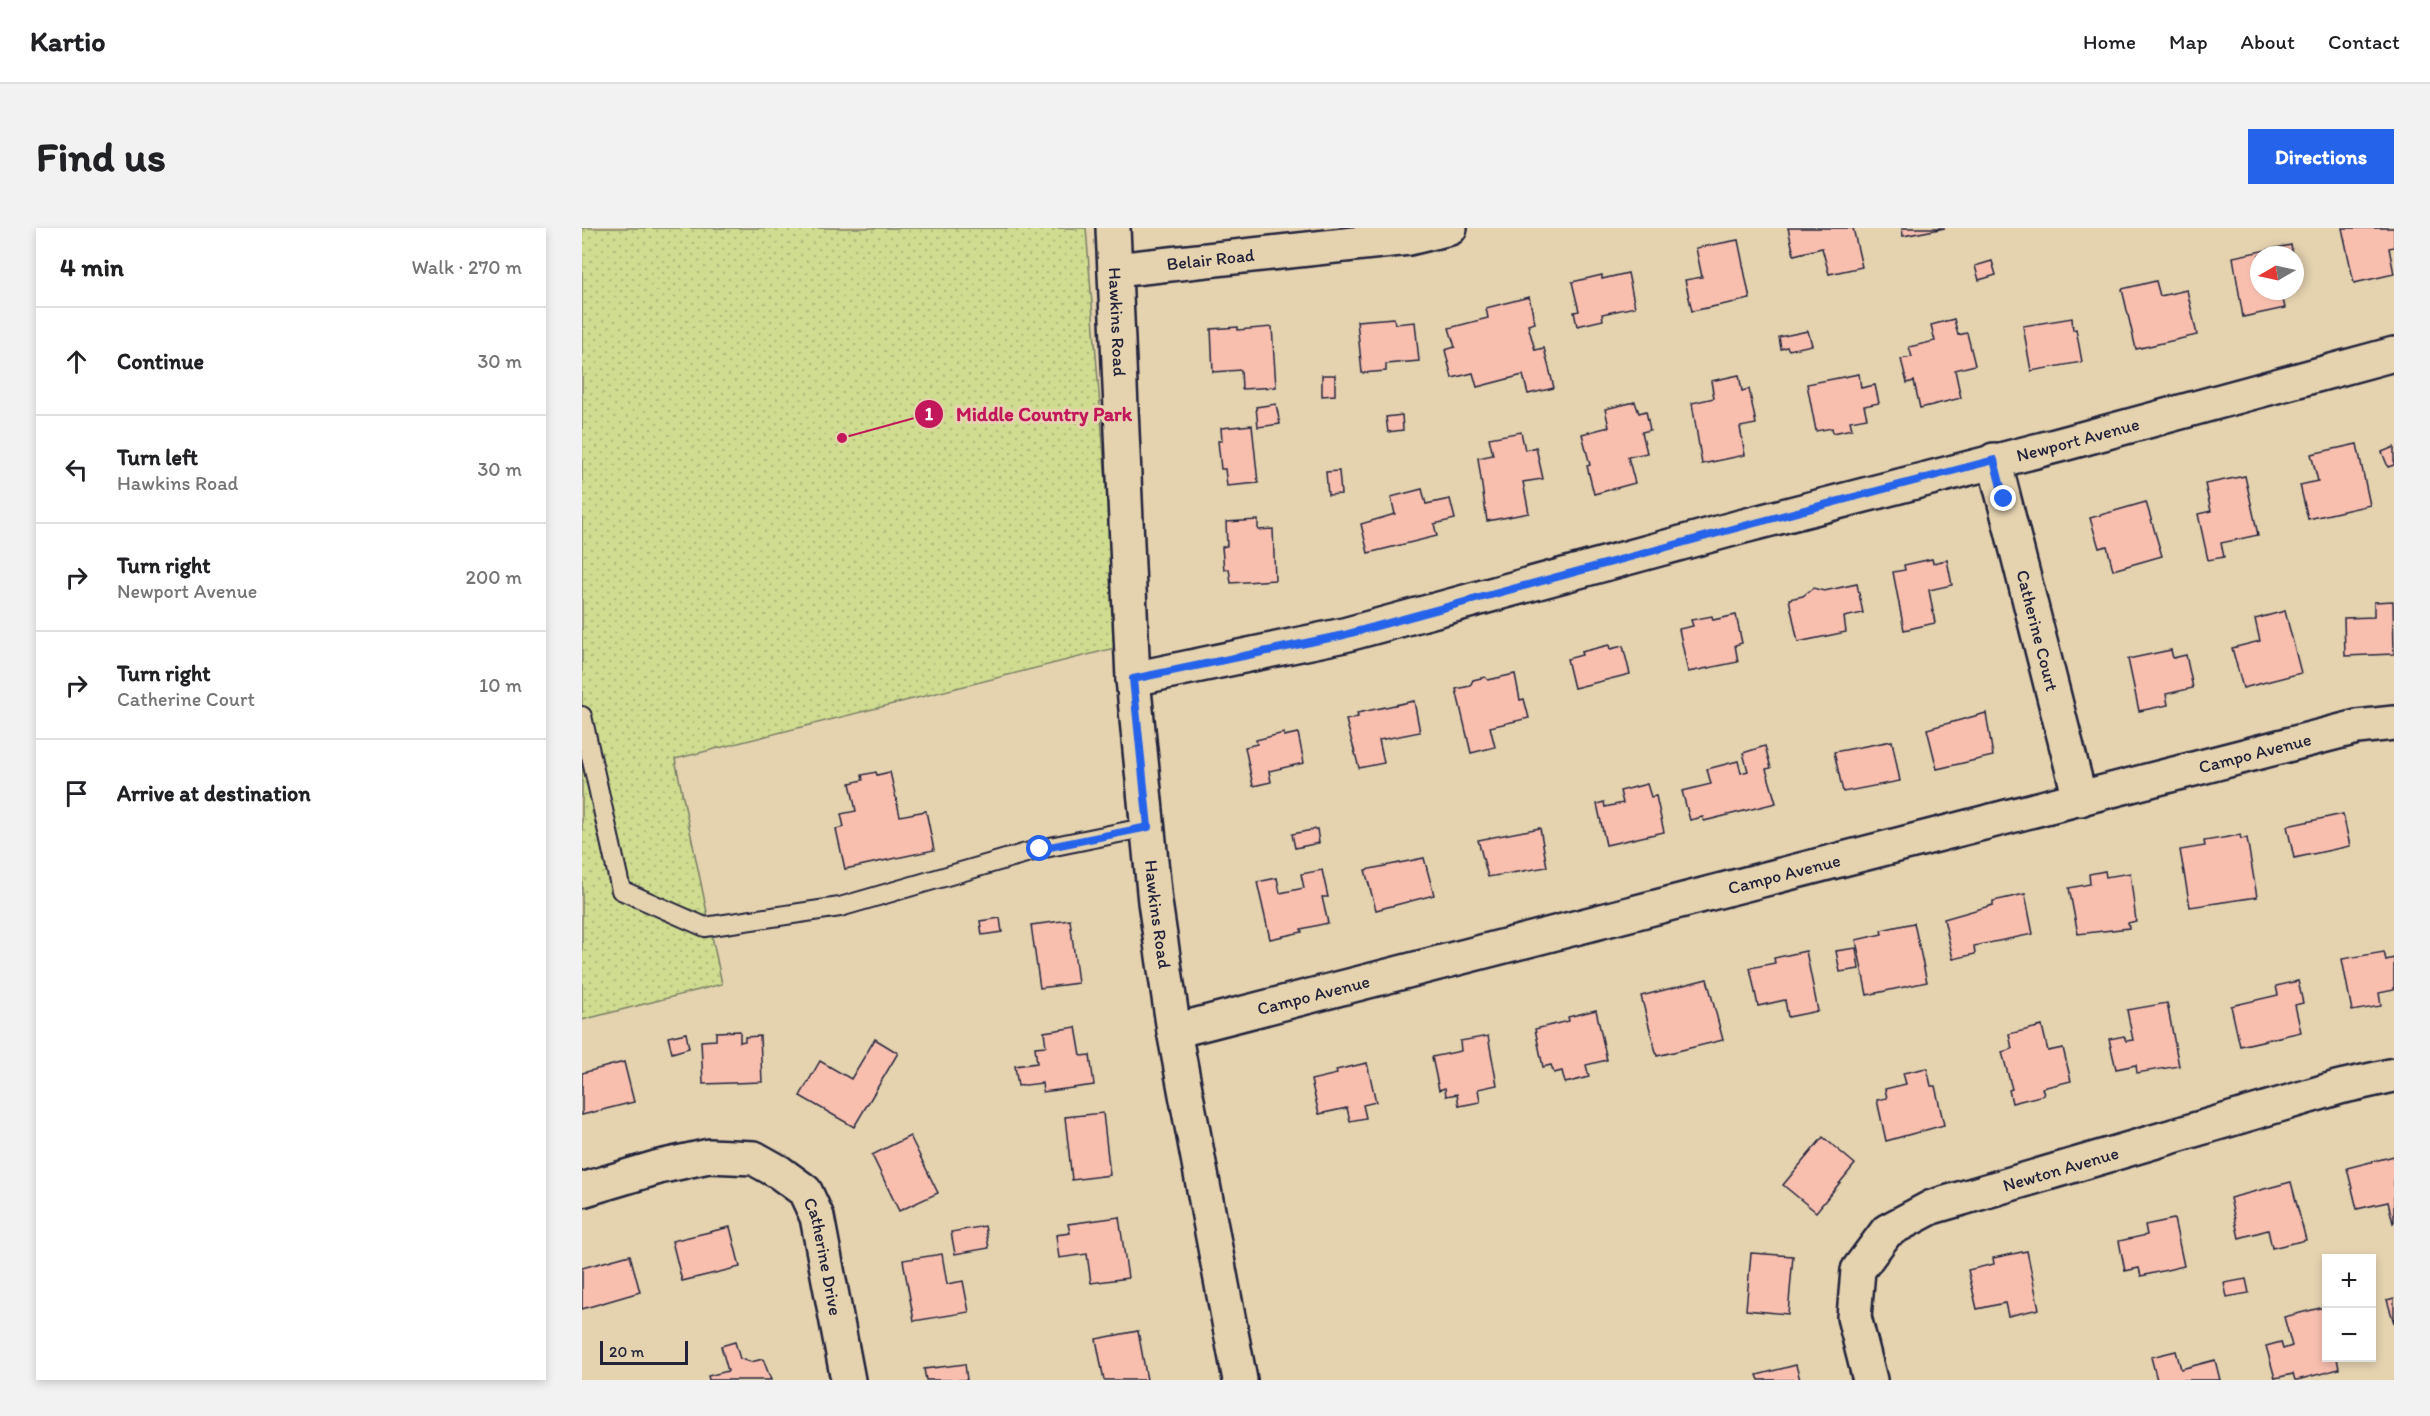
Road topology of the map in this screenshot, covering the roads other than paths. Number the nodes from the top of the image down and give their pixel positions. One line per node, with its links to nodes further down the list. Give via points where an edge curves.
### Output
1 (1113, 228): 3 (street, Hawkins Road)
2 (1450, 228): 3 (street, Belair Road, via 1409,237)
3 (1115, 270): 6 (street, Hawkins Road)
4 (2394, 354): 5 (street, Newport Avenue)
5 (1994, 460): 6 (street, Newport Avenue, via 1344,635); 9 (street, Catherine Court)
6 (1133, 679): 10 (street, Hawkins Road)
7 (582, 716): 10 (lane, via 621,890 705,927 840,907 1040,849)
8 (2394, 723): 9 (street, Campo Avenue, via 2357,727)
9 (2080, 799): 11 (street, Campo Avenue)
10 (1148, 827): 11 (street, Hawkins Road)
11 (1174, 1031): 15 (street, Hawkins Road)
12 (2394, 1074): 16 (street, Newton Avenue, via 1932,1207 1887,1231 1857,1270 1854,1317)
13 (582, 1190): 14 (street, Catherine Drive, via 709,1156 754,1158 779,1172 805,1191 817,1217)
14 (848, 1380)
15 (1240, 1380)
16 (1870, 1380)

